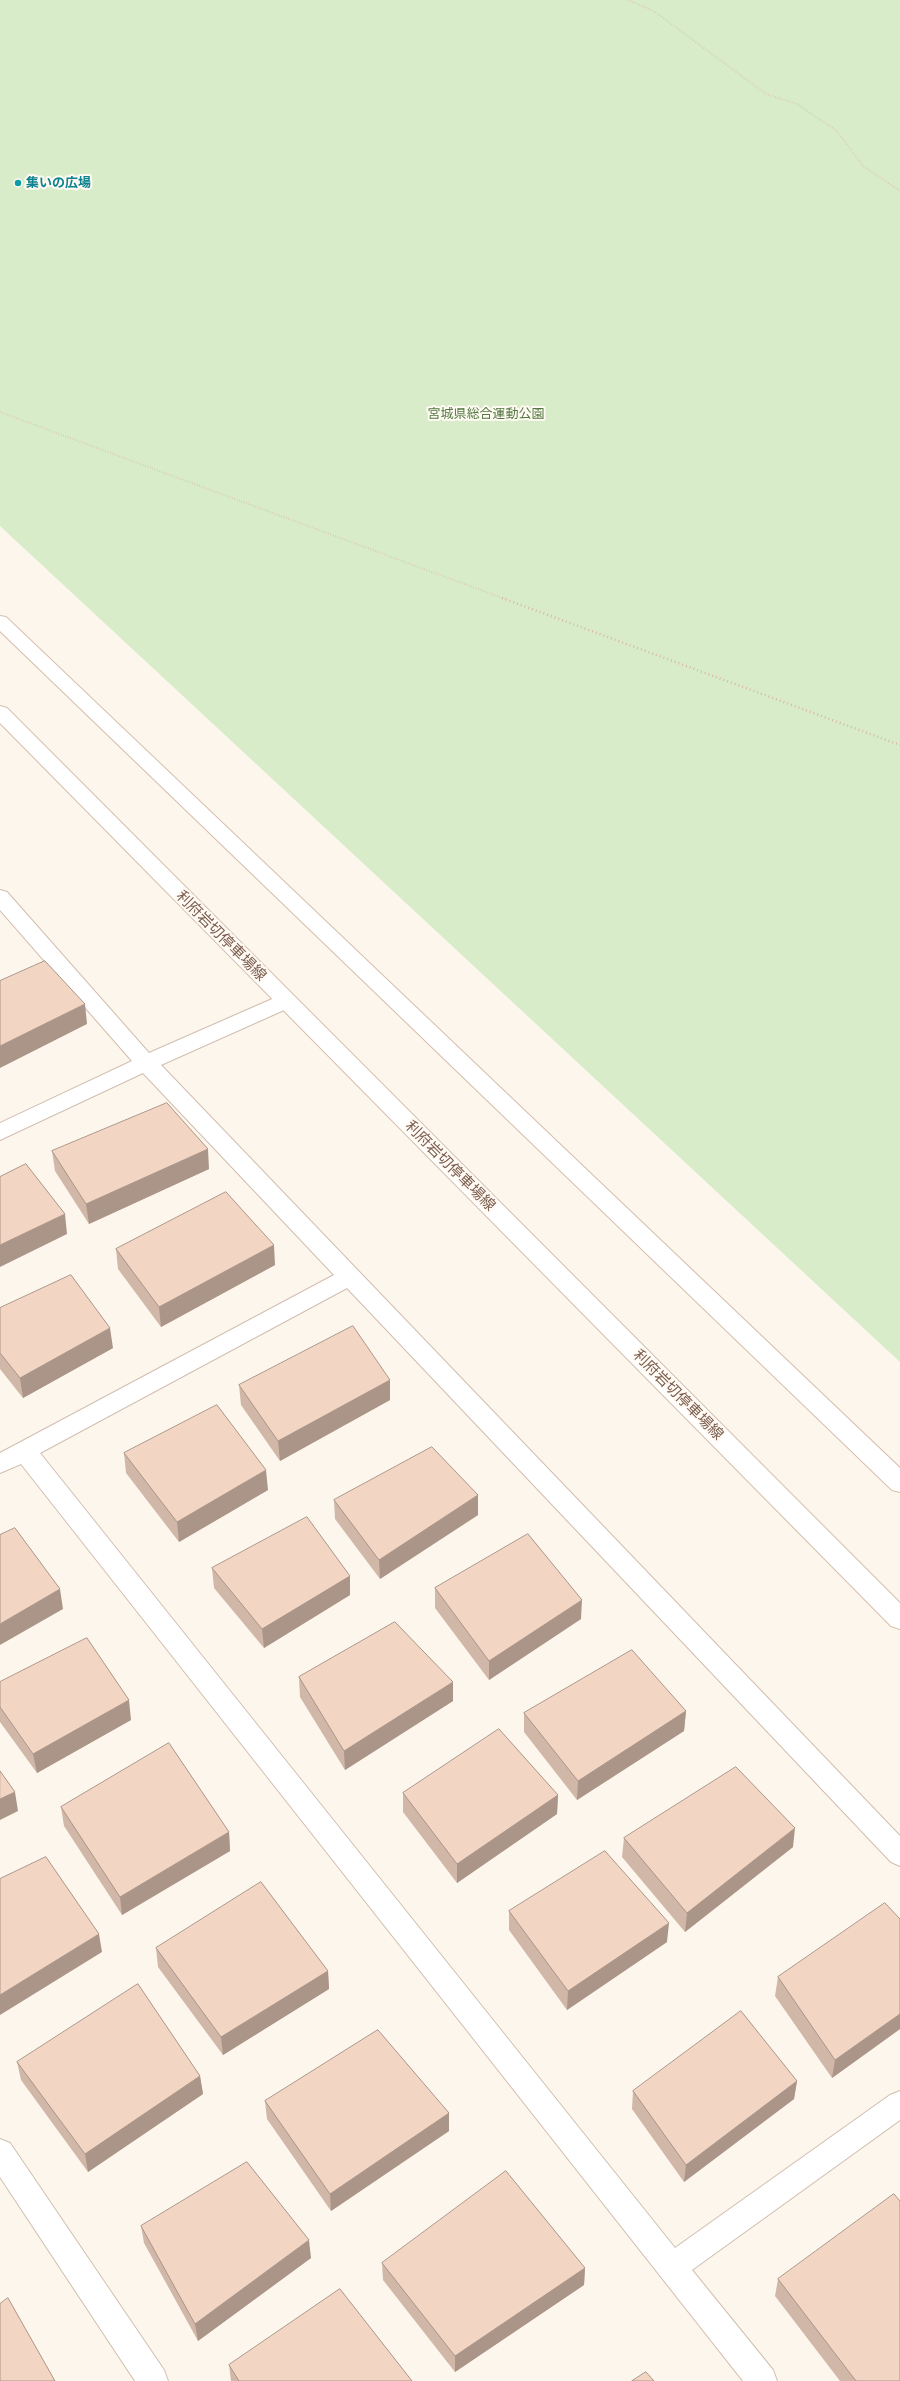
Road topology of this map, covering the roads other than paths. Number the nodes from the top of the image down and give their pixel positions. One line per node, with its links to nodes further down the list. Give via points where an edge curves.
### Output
1 (0, 621): 10 (street)
2 (0, 712): 4 (street, 利府岩切停車場線)
3 (0, 897): 5 (street)
4 (286, 1001): 5 (street, via 197,1038); 11 (street, 利府岩切停車場線)
5 (147, 1064): 6 (street); 7 (street)
6 (0, 1132)
7 (350, 1276): 8 (street); 12 (street)
8 (25, 1451): 9 (street); 15 (street)
9 (0, 1464)
10 (900, 1483)
11 (900, 1618)
12 (900, 1854)
13 (900, 2104): 15 (street)
14 (0, 2152): 16 (street)
15 (672, 2267): 17 (street)
16 (154, 2381)
17 (762, 2381)

